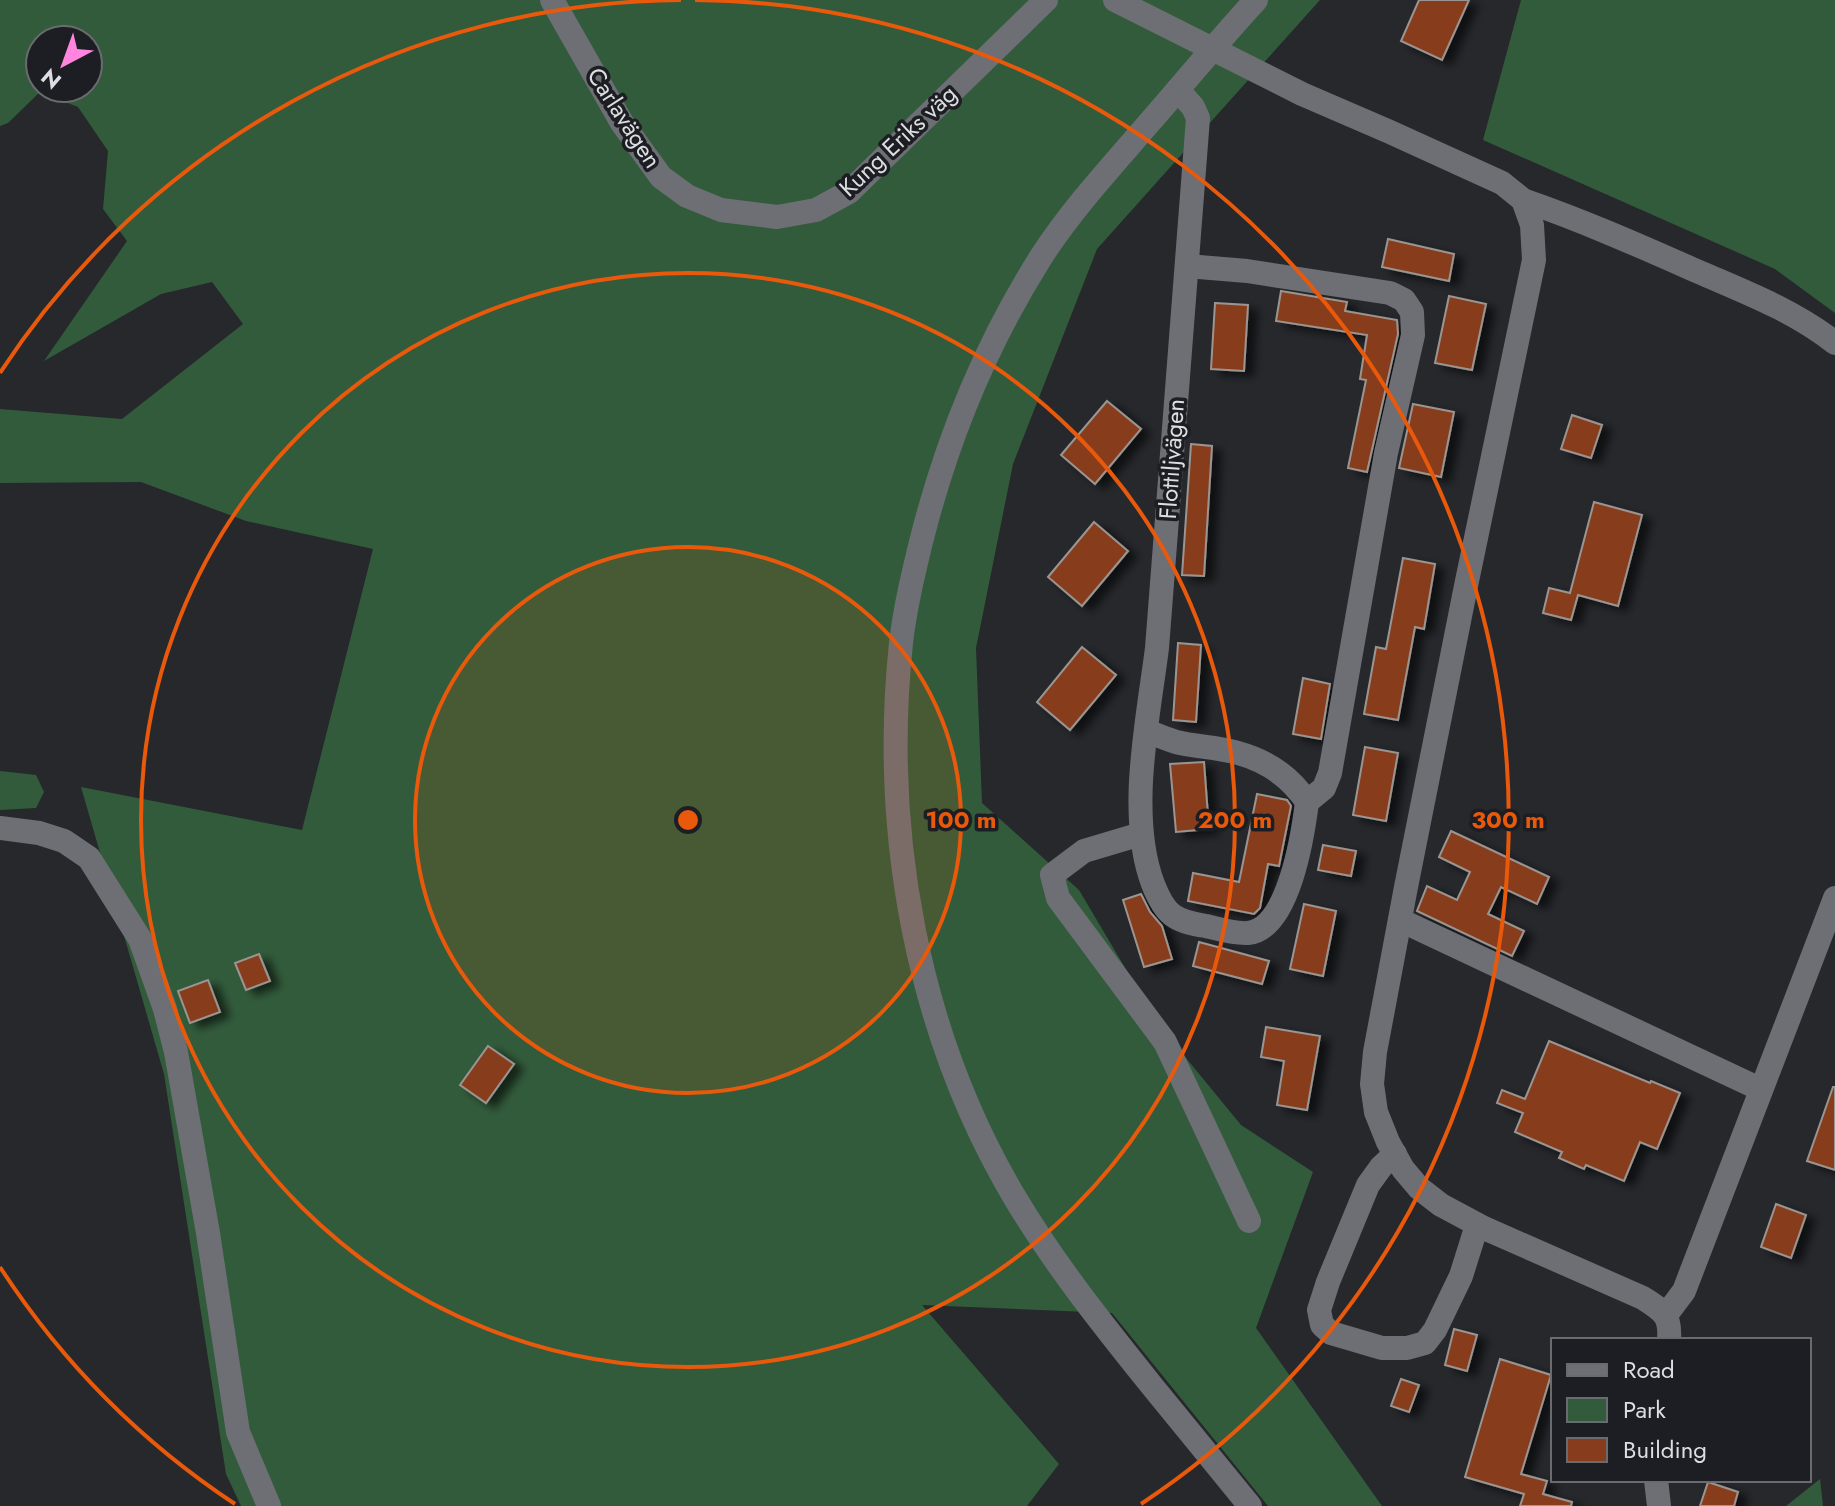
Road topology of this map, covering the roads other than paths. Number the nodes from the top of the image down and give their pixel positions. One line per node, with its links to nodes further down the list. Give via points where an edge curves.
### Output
1 (552, 0): 8 (street, Carlavägen, via 622,123 661,177 687,196)
2 (1046, 0): 8 (street, Kung Eriks väg, via 849,192 816,210 777,217)
3 (1115, 0): 5 (street)
4 (1256, 0): 5 (street)
5 (1211, 49): 6 (street); 7 (street, via 1502,183)
6 (1178, 90): 9 (street, Flottiljvägen, via 1198,118); 25 (street, via 1042,255 988,352 968,400 926,519 910,584 901,641 896,771 908,898 939,1030 958,1084 1014,1196 1070,1283)
7 (1523, 200): 10 (street, via 1787,312); 16 (street, via 1532,225 1534,260)
8 (721, 210)
9 (1187, 266): 11 (street, Flottiljvägen); 12 (street, via 1390,293 1412,312 1413,335 1386,453 1330,773 1324,788)
10 (1835, 343)
11 (1147, 731): 12 (street, via 1259,762 1281,772); 14 (street, Flottiljvägen)
12 (1307, 802): 14 (street, via 1285,898 1272,918 1247,933 1175,919 1152,882)
13 (0, 828): 24 (street, via 64,841 89,858 140,939 176,1052 238,1432)
14 (1141, 834): 19 (street, via 1084,851 1052,875 1058,898 1165,1042)
15 (1835, 898): 17 (street)
16 (1400, 920): 17 (street); 18 (street, via 1372,1084 1376,1112)
17 (1760, 1089): 21 (street, via 1684,1291)
18 (1395, 1154): 20 (street, via 1419,1188); 20 (street, via 1368,1185 1328,1282 1319,1310 1322,1325 1331,1333 1382,1348 1425,1343 1456,1288)
19 (1249, 1221)
20 (1477, 1225): 21 (street, via 1643,1298)
21 (1666, 1315): 22 (street)
22 (1669, 1338)
23 (1656, 1482): 26 (street)
24 (269, 1506)
25 (1250, 1506)
26 (1659, 1506)

